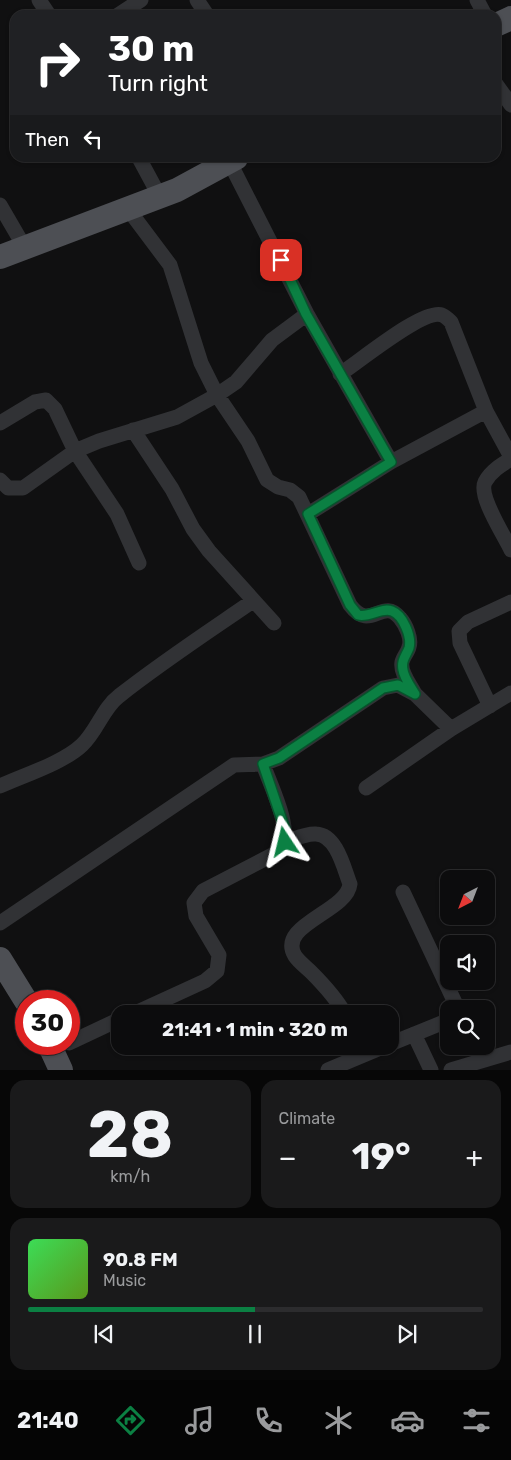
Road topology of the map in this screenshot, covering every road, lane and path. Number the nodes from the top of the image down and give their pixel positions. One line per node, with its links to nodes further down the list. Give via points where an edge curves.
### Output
1 (38, 0): 3 (street)
2 (141, 0): 4 (street)
3 (46, 10)
4 (126, 10)
5 (501, 91): 6 (street)
6 (511, 105)
7 (141, 162): 10 (street)
8 (227, 162): 10 (main road)
9 (234, 162): 15 (street)
10 (160, 197): 12 (main road)
11 (0, 205): 13 (street)
12 (128, 209): 13 (main road); 17 (street, via 170,265 201,363)
13 (25, 248): 14 (main road)
14 (0, 257)
15 (306, 314): 16 (street); 17 (street, via 272,340 236,382)
16 (340, 374): 18 (street, via 388,338 430,315 442,315 451,322); 23 (street)
17 (217, 395): 20 (street, via 177,417); 25 (street, via 248,441 267,480 299,497)
18 (486, 411): 22 (street); 23 (street)
19 (0, 423): 21 (street, via 35,402 46,400 56,409)
20 (133, 430): 21 (street, via 99,440); 28 (street, via 208,551)
21 (75, 452): 24 (street, via 22,488 8,488); 27 (street, via 117,514)
22 (511, 458): 26 (street, via 493,470 484,484 485,498)
23 (391, 462): 25 (street)
24 (0, 480)
25 (308, 514): 32 (street, via 350,605 358,615 367,617 392,611 400,618 410,638 402,661 403,672)
26 (511, 550)
27 (139, 563)
28 (253, 601): 30 (street); 36 (street, via 116,698 81,746)
29 (511, 602): 33 (street, via 468,622 459,631 460,643)
30 (274, 623)
31 (511, 693): 33 (street)
32 (415, 694): 34 (street); 35 (street, via 398,685 383,688 279,758)
33 (490, 706): 34 (street)
34 (451, 729): 37 (street)
35 (263, 764): 38 (street, via 285,829); 40 (street, via 234,765)
36 (0, 786)
37 (366, 788)
38 (285, 842): 44 (street, via 276,854 203,891 194,903 196,916 219,955 217,971 205,981); 45 (street, via 310,834 326,837 333,844 350,884 350,890 342,899 295,933 291,946 295,956 327,988)
39 (403, 892): 43 (street)
40 (0, 923)
41 (0, 960): 42 (main road)
42 (19, 990)
43 (454, 1000)
44 (153, 1005)
45 (339, 1005)
46 (111, 1024): 49 (street)
47 (440, 1024): 48 (street)
48 (414, 1034): 50 (street); 54 (street)
49 (80, 1040)
50 (399, 1040)
51 (511, 1052): 55 (street)
52 (356, 1055): 53 (street)
53 (328, 1070)
54 (431, 1070)
55 (451, 1070)

